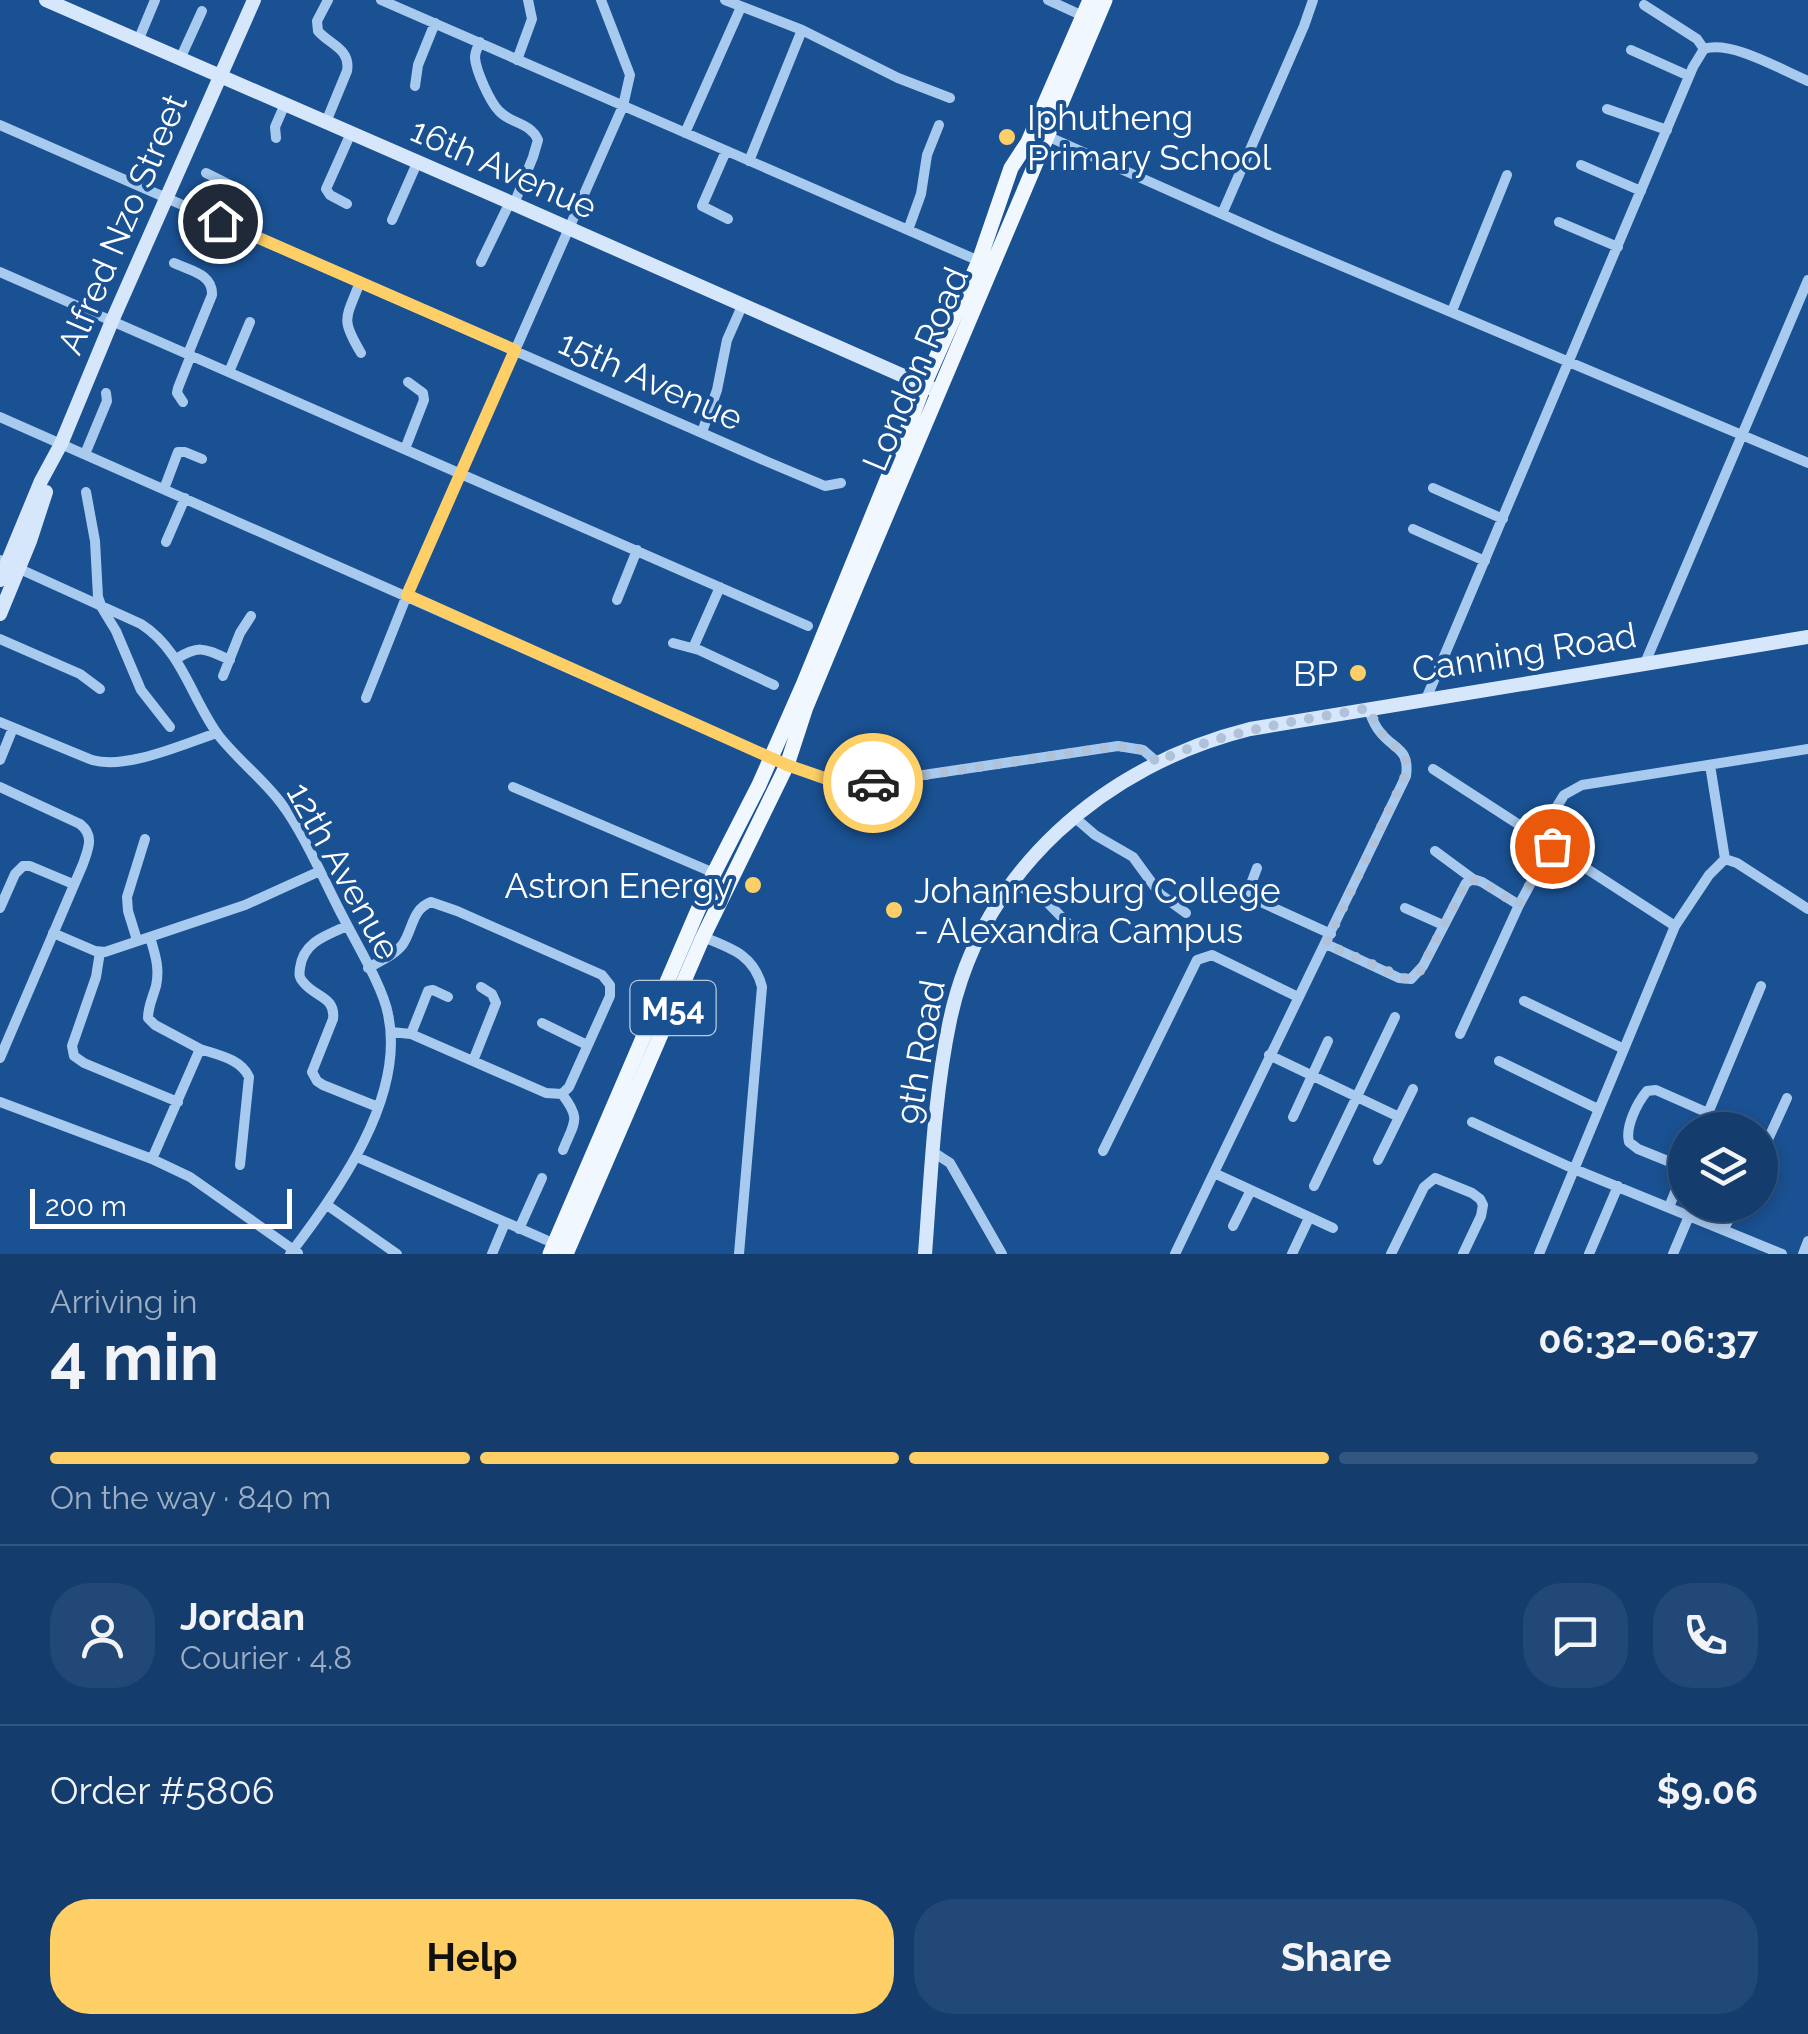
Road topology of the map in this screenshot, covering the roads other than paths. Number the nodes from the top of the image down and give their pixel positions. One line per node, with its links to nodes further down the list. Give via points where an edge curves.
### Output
1 (46, 0): 19 (street, 16th Avenue)
2 (156, 0): 19 (street)
3 (254, 0): 25 (street, Alfred Nzo Street)
4 (328, 0): 33 (street, via 318,31 349,62)
5 (381, 0): 17 (street)
6 (528, 0): 24 (street, via 531,22)
7 (602, 0): 31 (street, via 630,75)
8 (725, 0): 14 (street)
9 (1048, 0): 16 (street)
10 (1090, 0): 16 (main road, London Road / M54)
11 (1106, 0): 39 (main road, London Road / M54)
12 (1313, 0): 51 (street)
13 (1644, 5): 21 (street)
14 (741, 8): 18 (street); 38 (street)
15 (202, 10): 23 (street)
16 (1084, 16): 59 (main road, London Road / M54, via 1012,168)
17 (435, 23): 20 (street); 28 (street)
18 (802, 30): 29 (street); 42 (street)
19 (138, 41): 23 (street, 16th Avenue)
20 (480, 42): 24 (street); 49 (street, via 476,61 495,105 538,140)
21 (1704, 49): 26 (street); 27 (street, via 1732,49)
22 (1631, 50): 26 (street)
23 (180, 59): 25 (street, 16th Avenue)
24 (516, 60): 31 (street)
25 (219, 76): 30 (street, 16th Avenue); 48 (street, Alfred Nzo Street)
26 (1689, 76): 36 (street)
27 (1808, 81)
28 (415, 86)
29 (950, 98)
30 (285, 104): 33 (street, 16th Avenue); 40 (street)
31 (623, 106): 38 (street); 56 (street)
32 (1607, 109): 36 (street)
33 (326, 122): 37 (street, 16th Avenue)
34 (0, 124): 48 (street, 15th Avenue)
35 (939, 125): 57 (street)
36 (1667, 130): 47 (street)
37 (351, 133): 43 (street, 16th Avenue); 50 (street, via 326,189)
38 (685, 133): 41 (street)
39 (1047, 136): 51 (street); 75 (main road, London Road / M54)
40 (276, 138)
41 (726, 151): 42 (street); 52 (street, via 702,206)
42 (749, 161): 57 (street)
43 (417, 162): 49 (street, 16th Avenue); 53 (street)
44 (1581, 166): 47 (street)
45 (206, 174): 54 (street, via 230,185)
46 (1507, 175): 66 (street)
47 (1641, 192): 58 (street)
48 (166, 199): 54 (street, 15th Avenue); 67 (street, Alfred Nzo Street)
49 (512, 203): 56 (street, 16th Avenue); 60 (street)
50 (347, 204)
51 (1222, 214): 66 (street)
52 (728, 219)
53 (392, 220)
54 (220, 221): 64 (street, 15th Avenue)
55 (1558, 222): 58 (street)
56 (570, 230): 65 (street, 16th Avenue); 69 (street)
57 (908, 230): 59 (street)
58 (1618, 246): 72 (street)
59 (979, 260): 75 (main road, London Road / M54)
60 (482, 262)
61 (174, 263): 71 (street, via 208,278 213,288)
62 (0, 272): 67 (street)
63 (1808, 280): 80 (street)
64 (360, 282): 69 (street, 15th Avenue); 70 (street, via 346,323)
65 (742, 306): 75 (street, 16th Avenue); 79 (street)
66 (1452, 312): 72 (street)
67 (112, 321): 71 (street); 81 (street, Alfred Nzo Street)
68 (250, 322): 73 (street)
69 (515, 350): 79 (street, 15th Avenue); 86 (street)
70 (360, 353)
71 (189, 354): 73 (street); 77 (street, via 177,390)
72 (1569, 363): 80 (street); 92 (street)
73 (229, 372): 82 (street)
74 (408, 382): 82 (street, via 424,400)
75 (931, 388): 125 (main road, London Road / M54)
76 (106, 394): 83 (street)
77 (183, 402)
78 (0, 416): 81 (street)
79 (702, 432): 87 (street, 15th Avenue, via 825,486)
80 (1742, 435): 85 (street); 112 (street)
81 (60, 444): 83 (street); 97 (street, Alfred Nzo Street)
82 (405, 449): 86 (street)
83 (84, 454): 89 (street)
84 (202, 458): 89 (street, via 178,452)
85 (1808, 464)
86 (461, 473): 95 (street); 100 (street)
87 (841, 483)
88 (1433, 488): 92 (street)
89 (164, 489): 91 (street)
90 (86, 492): 102 (street)
91 (185, 498): 94 (street); 100 (street)
92 (1503, 518): 96 (street)
93 (1413, 529): 96 (street)
94 (166, 542)
95 (637, 550): 99 (street); 101 (street)
96 (1485, 561): 117 (street)
97 (8, 564): 98 (street, Alfred Nzo Street); 102 (street, 12th Avenue); 103 (street, Alfred Nzo Street)
98 (0, 580)
99 (720, 587): 105 (street); 109 (street)
100 (407, 595): 116 (street); 125 (street)
101 (616, 600)
102 (102, 608): 110 (street, 12th Avenue, via 146,627); 120 (street, via 141,690)
103 (0, 614)
104 (251, 616): 111 (street)
105 (808, 626)
106 (1808, 636): 112 (street, Canning Road)
107 (0, 639): 115 (street)
108 (672, 643): 109 (street)
109 (694, 648): 114 (street)
110 (176, 659): 111 (street, via 201,648); 122 (street, 12th Avenue)
111 (230, 660): 113 (street)
112 (1644, 663): 117 (street, Canning Road)
113 (223, 676)
114 (774, 685)
115 (100, 689)
116 (366, 698)
117 (1426, 699): 118 (street, Canning Road)
118 (1368, 708): 126 (street, Canning Road, via 1232,734); 155 (street, via 1380,732 1405,756 1407,772)
119 (0, 722): 121 (street)
120 (170, 727)
121 (14, 728): 122 (street, via 106,763); 124 (street)
122 (217, 733): 138 (street, 12th Avenue, via 284,807)
123 (1808, 750): 127 (street)
124 (0, 760)
125 (779, 761): 126 (street, via 839,783 863,784 1118,746 1143,750); 139 (main road, M54); 153 (main road, M54)
126 (1157, 762): 131 (street, 9th Road)
127 (1710, 765): 132 (street, via 1574,787); 136 (street)
128 (1432, 769): 132 (street)
129 (0, 787): 142 (street, via 85,828 90,846)
130 (514, 787): 139 (street)
131 (1074, 816): 141 (street, 9th Road); 147 (street, via 1132,857 1160,894)
132 (1538, 836): 134 (street)
133 (145, 839): 156 (street, via 127,897)
134 (1552, 846): 143 (street); 150 (street)
135 (1435, 850): 140 (street)
136 (1725, 859): 146 (street); 150 (street)
137 (1258, 868): 155 (street, via 1252,898)
138 (320, 871): 148 (street, 12th Avenue); 152 (street, via 245,906)
139 (714, 873): 218 (main road, M54)
140 (1472, 880): 143 (street); 149 (street)
141 (1013, 883): 154 (street, via 1045,900); 193 (street, 9th Road, via 975,945 956,996)
142 (73, 884): 144 (street, via 23,866); 151 (street)
143 (1518, 905): 168 (street)
144 (0, 908)
145 (1406, 908): 149 (street)
146 (1808, 910)
147 (1186, 912)
148 (347, 926): 158 (street, 12th Avenue); 184 (street, via 314,942 300,965 304,983 334,1010 312,1072 322,1085)
149 (1443, 926): 155 (street, via 1411,978 1399,978)
150 (1675, 926): 172 (street)
151 (53, 933): 157 (street); 174 (street)
152 (150, 937): 156 (street); 171 (street, via 158,980 148,1018)
153 (704, 937): 222 (main road, M54); 223 (street, via 748,958 762,987)
154 (1082, 938)
155 (1328, 939): 162 (street)
156 (138, 940): 157 (street)
157 (100, 952): 183 (street, via 74,1056)
158 (368, 968): 166 (street, 12th Avenue, via 386,1004); 170 (street, via 400,948 422,906 431,902 457,911 608,980 610,996)
159 (1761, 986): 187 (street)
160 (481, 988): 175 (street, via 496,1001)
161 (448, 997): 167 (street, via 426,993)
162 (1298, 997): 173 (street); 194 (street, via 1212,955 1196,960)
163 (1524, 1001): 172 (street)
164 (1395, 1017): 180 (street)
165 (542, 1023): 170 (street)
166 (390, 1032): 167 (street); 184 (street, 12th Avenue, via 390,1072)
167 (410, 1034): 175 (street)
168 (1460, 1034)
169 (1328, 1041): 177 (street)
170 (588, 1046): 179 (street)
171 (200, 1049): 183 (street); 199 (street, via 240,1063 249,1077)
172 (1624, 1049): 185 (street)
173 (1270, 1055): 177 (street); 201 (street)
174 (0, 1058)
175 (473, 1061): 179 (street)
176 (1499, 1062): 185 (street)
177 (1312, 1076): 180 (street); 188 (street)
178 (1413, 1089): 189 (street)
179 (562, 1094): 192 (street, via 576,1118)
180 (1356, 1098): 189 (street); 203 (street)
181 (1787, 1098): 190 (street)
182 (0, 1102): 196 (street)
183 (178, 1102): 196 (street)
184 (378, 1107): 195 (street, 12th Avenue)
185 (1598, 1110): 200 (street)
186 (1706, 1112): 198 (street, via 1647,1091 1629,1142)
187 (1708, 1112)
188 (1293, 1117)
189 (1399, 1118): 197 (street)
190 (1778, 1118)
191 (1472, 1122): 200 (street)
192 (563, 1150)
193 (933, 1152): 224 (street, 9th Road); 225 (street, via 954,1169)
194 (1103, 1152)
195 (357, 1157): 206 (street, 12th Avenue); 209 (street)
196 (152, 1159): 219 (street, via 190,1177)
197 (1378, 1160)
198 (1668, 1161)
199 (240, 1165)
200 (1574, 1168): 204 (street); 230 (street)
201 (1214, 1172): 205 (street); 226 (street)
202 (542, 1178): 214 (street)
203 (1314, 1186)
204 (1618, 1186): 207 (street); 231 (street)
205 (1251, 1190): 208 (street); 213 (street)
206 (327, 1205): 219 (street, 12th Avenue); 220 (street)
207 (1668, 1207)
208 (1309, 1218): 215 (street); 227 (street)
209 (506, 1222): 214 (street); 221 (street)
210 (1686, 1222): 232 (street)
211 (1704, 1222): 216 (street)
212 (1727, 1222): 216 (street)
213 (1233, 1226)
214 (519, 1228): 218 (street)
215 (1332, 1228)
216 (1723, 1230): 233 (street)
217 (1808, 1242): 234 (street)
218 (548, 1247)
219 (294, 1253)
220 (397, 1254)
221 (492, 1254)
222 (566, 1254)
223 (739, 1254)
224 (924, 1254)
225 (1002, 1254)
226 (1176, 1254)
227 (1292, 1254)
228 (1391, 1254): 229 (street, via 1424,1186 1435,1178 1483,1205)
229 (1463, 1254)
230 (1540, 1254)
231 (1589, 1254)
232 (1673, 1254)
233 (1782, 1254)
234 (1803, 1254)

